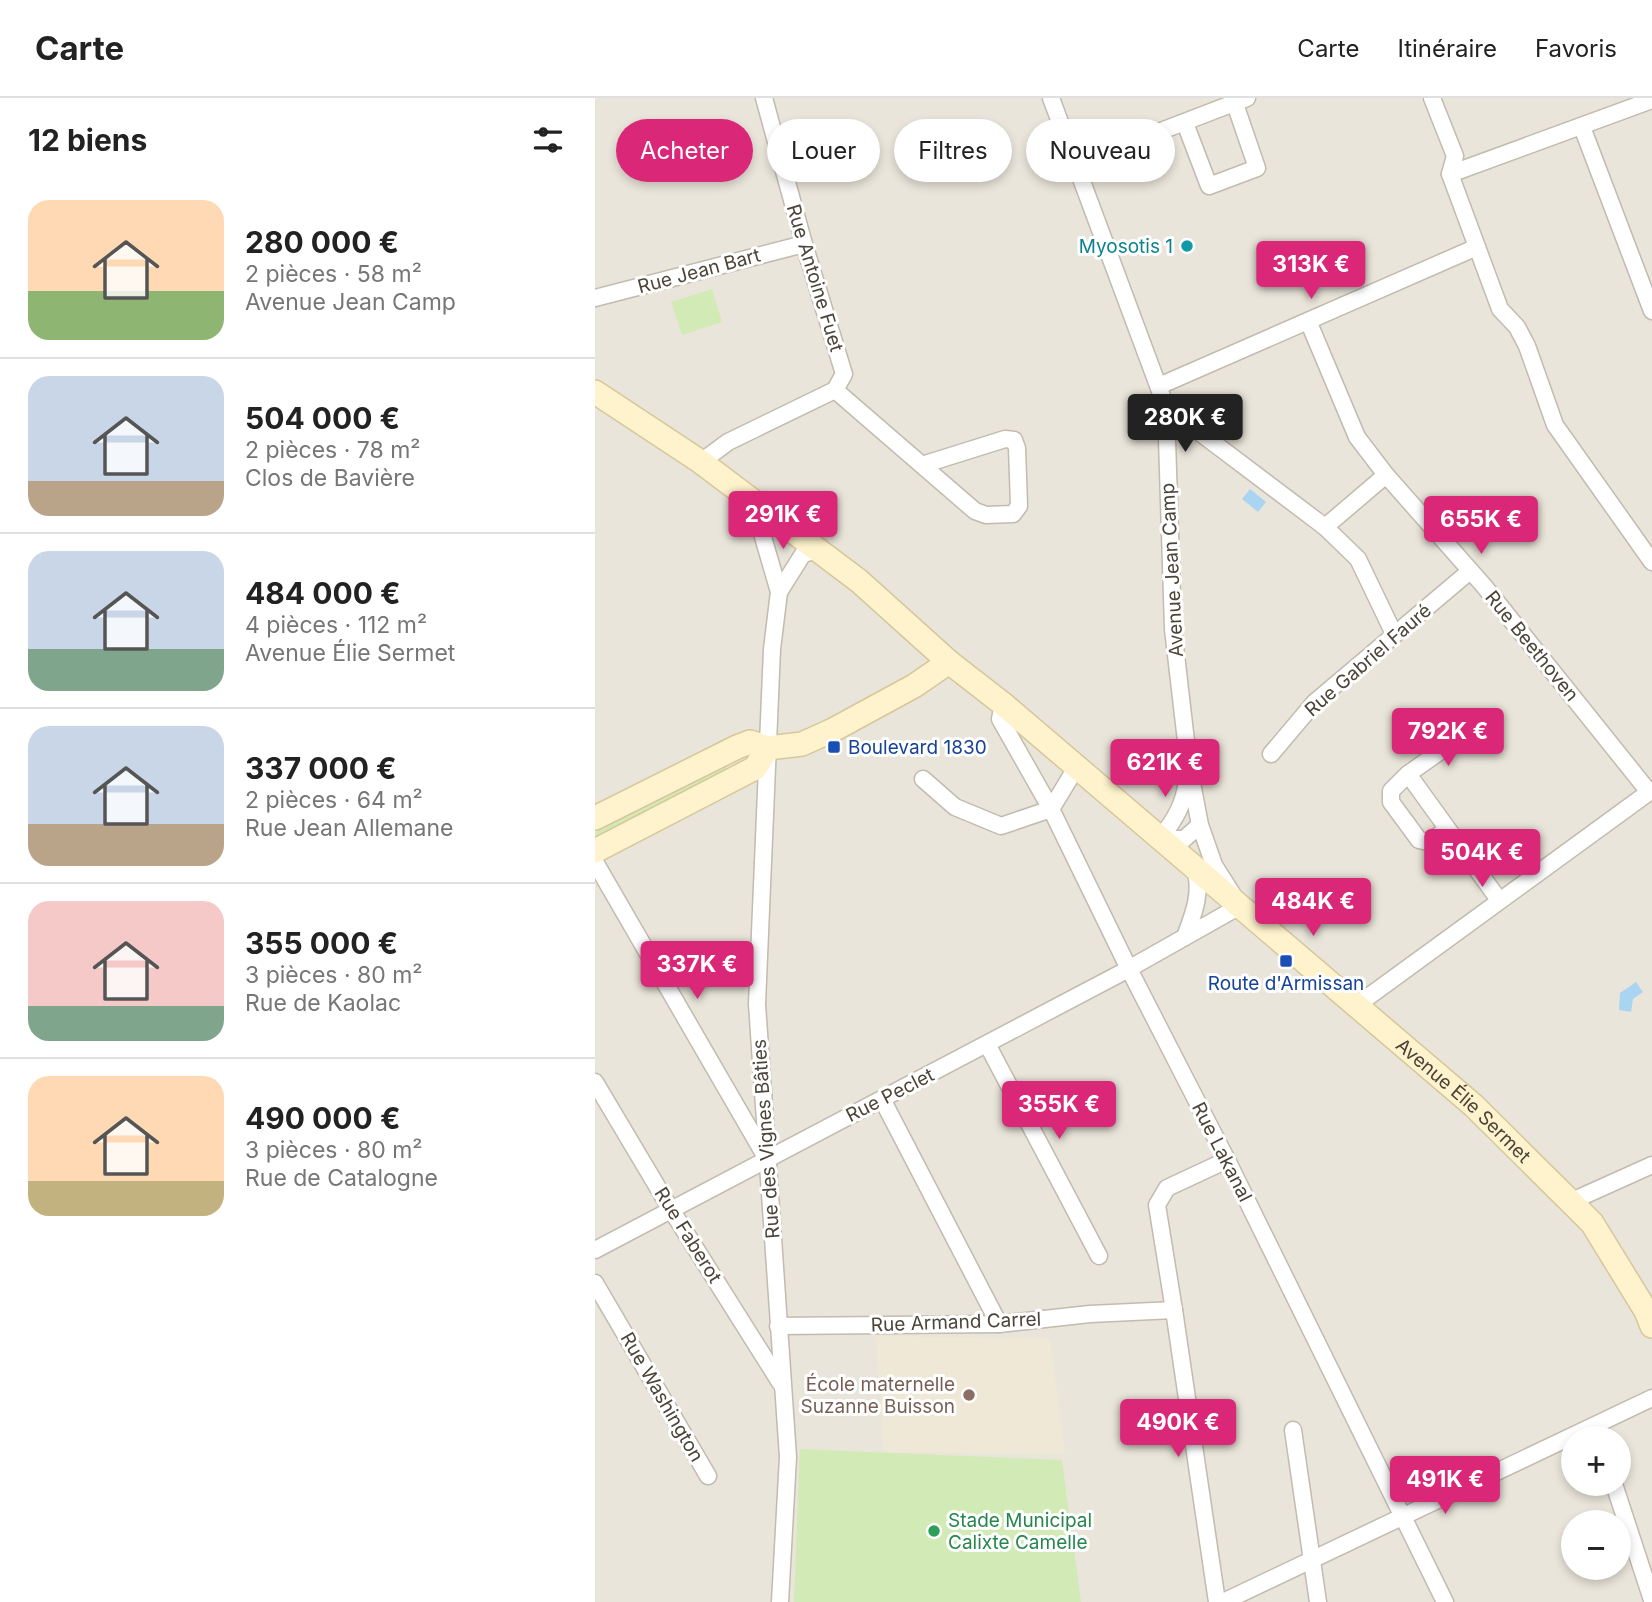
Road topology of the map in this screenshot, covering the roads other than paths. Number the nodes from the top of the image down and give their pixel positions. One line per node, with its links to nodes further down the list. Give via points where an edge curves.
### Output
1 (764, 98): 12 (street, Rue Antoine Fuet)
2 (1051, 98): 6 (street, Avenue Jean Camp)
3 (1432, 98): 10 (street, via 1455,156)
4 (1238, 100): 7 (street); 7 (street, via 1257,168 1209,186)
5 (1652, 100): 9 (street)
6 (1059, 119)
7 (1185, 123): 8 (street)
8 (1175, 127)
9 (1582, 127): 10 (street); 15 (street)
10 (1450, 174): 13 (street)
11 (1082, 182): 17 (street, Avenue Jean Camp)
12 (804, 244): 14 (street, Rue Jean Bart); 18 (street, Rue Antoine Fuet, via 844,374)
13 (1477, 247): 16 (street); 27 (street, via 1500,309 1527,346 1555,425)
14 (595, 298)
15 (1652, 311)
16 (1309, 323): 17 (street); 23 (street, Rue Beethoven, via 1357,436)
17 (1159, 386): 20 (street, Avenue Jean Camp)
18 (835, 390): 21 (street, via 728,442); 22 (street)
19 (595, 392): 21 (street)
20 (1165, 407): 25 (street); 36 (street, Avenue Jean Camp, via 1173,629)
21 (701, 462): 24 (street)
22 (922, 465): 22 (street, via 986,516 1013,513 1019,506 1014,440)
23 (1386, 475): 25 (street); 28 (street, Rue Beethoven)
24 (734, 487): 26 (street); 29 (street, Rue des Vignes Bâties, via 761,530)
25 (1325, 527): 30 (street, via 1358,559)
26 (817, 550): 29 (street, Rue des Vignes Bâties, via 803,554); 31 (street, via 859,581)
27 (1652, 562)
28 (1471, 571): 30 (street, Rue Gabriel Fauré); 40 (street, Rue Beethoven)
29 (779, 592): 34 (street, Rue des Vignes Bâties)
30 (1394, 634): 35 (street, Rue Gabriel Fauré, via 1315,702)
31 (949, 662): 32 (street); 34 (street, via 833,730 802,744)
32 (1003, 704): 37 (street); 41 (street, Rue Lakanal, via 1000,719)
33 (1466, 733): 38 (street)
34 (768, 748): 42 (street, via 750,742 737,747); 46 (street, via 755,768); 57 (street, Rue des Vignes Bâties, via 757,1004)
35 (1271, 754)
36 (1189, 767): 43 (street, Avenue Jean Camp); 45 (street, Avenue Jean Camp, via 1178,817)
37 (1076, 768): 41 (street); 45 (street)
38 (1408, 774): 44 (street); 44 (street, via 1391,791 1391,802 1419,839 1428,842)
39 (923, 779): 41 (street, via 955,807 1001,826)
40 (1651, 791): 49 (street)
41 (1051, 809): 52 (street, Rue Lakanal)
42 (595, 818)
43 (1200, 824): 45 (street, via 1184,839); 50 (street, Avenue Jean Camp, via 1214,865)
44 (1447, 830): 49 (street)
45 (1160, 839): 48 (street)
46 (595, 851)
47 (595, 862): 57 (street)
48 (1195, 868): 50 (street); 51 (street, via 1199,885)
49 (1499, 900): 53 (street)
50 (1240, 906): 51 (street, Rue Peclet); 53 (street, Avenue Élie Sermet)
51 (1185, 937): 52 (street, Rue Peclet)
52 (1129, 969): 54 (street, Rue Peclet); 58 (street, Rue Lakanal)
53 (1357, 1005): 60 (street, Avenue Élie Sermet, via 1473,1105)
54 (987, 1044): 56 (street, Rue Peclet); 63 (street)
55 (595, 1082): 61 (street, Rue Faberot)
56 (882, 1099): 57 (street, Rue Peclet); 66 (street)
57 (767, 1159): 61 (street, Rue Peclet); 67 (street, Rue des Vignes Bâties)
58 (1227, 1160): 65 (street, via 1167,1188 1157,1205); 76 (street, Rue Lakanal)
59 (1652, 1166): 60 (street)
60 (1572, 1201): 68 (street, Avenue Élie Sermet, via 1592,1223)
61 (673, 1211): 62 (street, Rue Peclet); 69 (street, Rue Faberot)
62 (595, 1250)
63 (1100, 1256)
64 (595, 1283): 74 (street, Rue Washington)
65 (1174, 1310): 66 (street, Rue Armand Carrel); 80 (street)
66 (999, 1324): 67 (street, Rue Armand Carrel)
67 (779, 1325): 69 (street, Rue des Vignes Bâties)
68 (1652, 1325)
69 (783, 1387): 79 (street, Rue des Vignes Bâties, via 788,1457)
70 (1652, 1398): 71 (street)
71 (1607, 1426)
72 (1293, 1430): 77 (street)
73 (1561, 1448): 76 (street)
74 (708, 1476)
75 (1618, 1496): 78 (street)
76 (1402, 1516): 77 (street); 82 (street, Rue Lakanal)
77 (1311, 1560): 80 (street); 81 (street)
78 (1652, 1600)
79 (780, 1602)
80 (1220, 1602)
81 (1318, 1602)
82 (1445, 1602)

